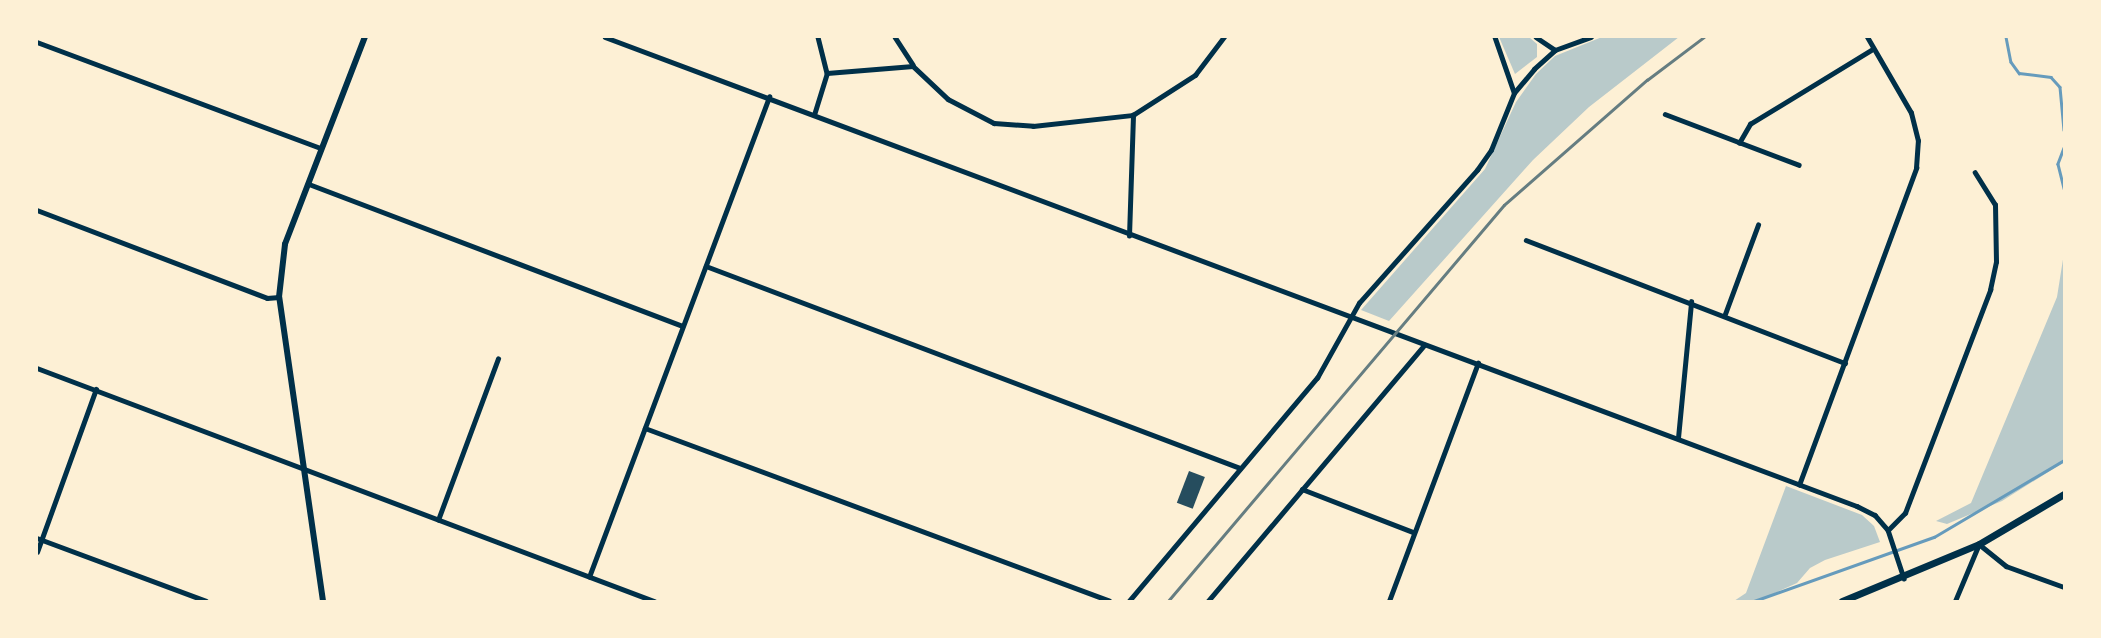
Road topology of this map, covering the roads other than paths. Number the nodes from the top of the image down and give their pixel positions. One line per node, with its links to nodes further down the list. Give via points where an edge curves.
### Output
1 (365, 37): 21 (street)
2 (605, 37): 16 (street)
3 (818, 37): 14 (street)
4 (895, 37): 13 (street)
5 (1224, 37): 19 (street, via 1195,75)
6 (1495, 37): 15 (street)
7 (1536, 37): 12 (street)
8 (1591, 37): 12 (street)
9 (1867, 37): 11 (street)
10 (37, 41): 21 (street)
11 (1873, 49): 20 (street, via 1750,124); 38 (street, via 1911,113 1918,141 1916,168)
12 (1555, 50): 15 (street)
13 (914, 66): 14 (street); 19 (street, via 948,99 994,123 1033,126)
14 (827, 73): 18 (street)
15 (1514, 93): 33 (street, via 1491,150 1477,170)
16 (769, 97): 18 (street); 29 (street)
17 (1665, 114): 20 (street)
18 (814, 115): 27 (street)
19 (1133, 116): 27 (street)
20 (1739, 143): 22 (street)
21 (321, 148): 24 (street)
22 (1799, 165)
23 (1975, 173): 49 (street, via 1995,205 1996,262 1990,290 1905,513)
24 (309, 184): 30 (street, via 285,244); 34 (street)
25 (37, 211): 30 (street, via 267,298)
26 (1758, 225): 32 (street)
27 (1129, 236): 33 (street)
28 (1525, 240): 31 (street)
29 (706, 266): 34 (street); 43 (street)
30 (279, 297): 44 (street)
31 (1691, 302): 32 (street); 42 (street)
32 (1725, 314): 38 (street)
33 (1350, 318): 35 (street); 43 (street, via 1338,349 1317,378)
34 (682, 326): 41 (street)
35 (1424, 345): 37 (street); 46 (street)
36 (498, 359): 48 (street)
37 (1478, 363): 42 (street); 50 (street)
38 (1844, 363): 45 (street)
39 (37, 368): 40 (street)
40 (96, 389): 44 (street); 51 (street)
41 (645, 428): 54 (street); 60 (street)
42 (1678, 438): 45 (street)
43 (1240, 468): 61 (street)
44 (306, 472): 48 (street); 58 (street)
45 (1799, 485): 49 (street, via 1875,515)
46 (1302, 489): 50 (street); 62 (street)
47 (2064, 494): 52 (main road)
48 (438, 520): 54 (street)
49 (1888, 530): 55 (street)
50 (1413, 533): 63 (street)
51 (39, 539): 53 (street); 57 (street)
52 (1979, 544): 55 (main road); 56 (street, via 2006,566); 65 (street)
53 (37, 552)
54 (589, 577): 59 (street)
55 (1903, 578): 64 (main road)
56 (2064, 587)
57 (206, 601)
58 (323, 601)
59 (654, 601)
60 (1109, 601)
61 (1129, 601)
62 (1208, 601)
63 (1389, 601)
64 (1842, 601)
65 (1955, 601)

